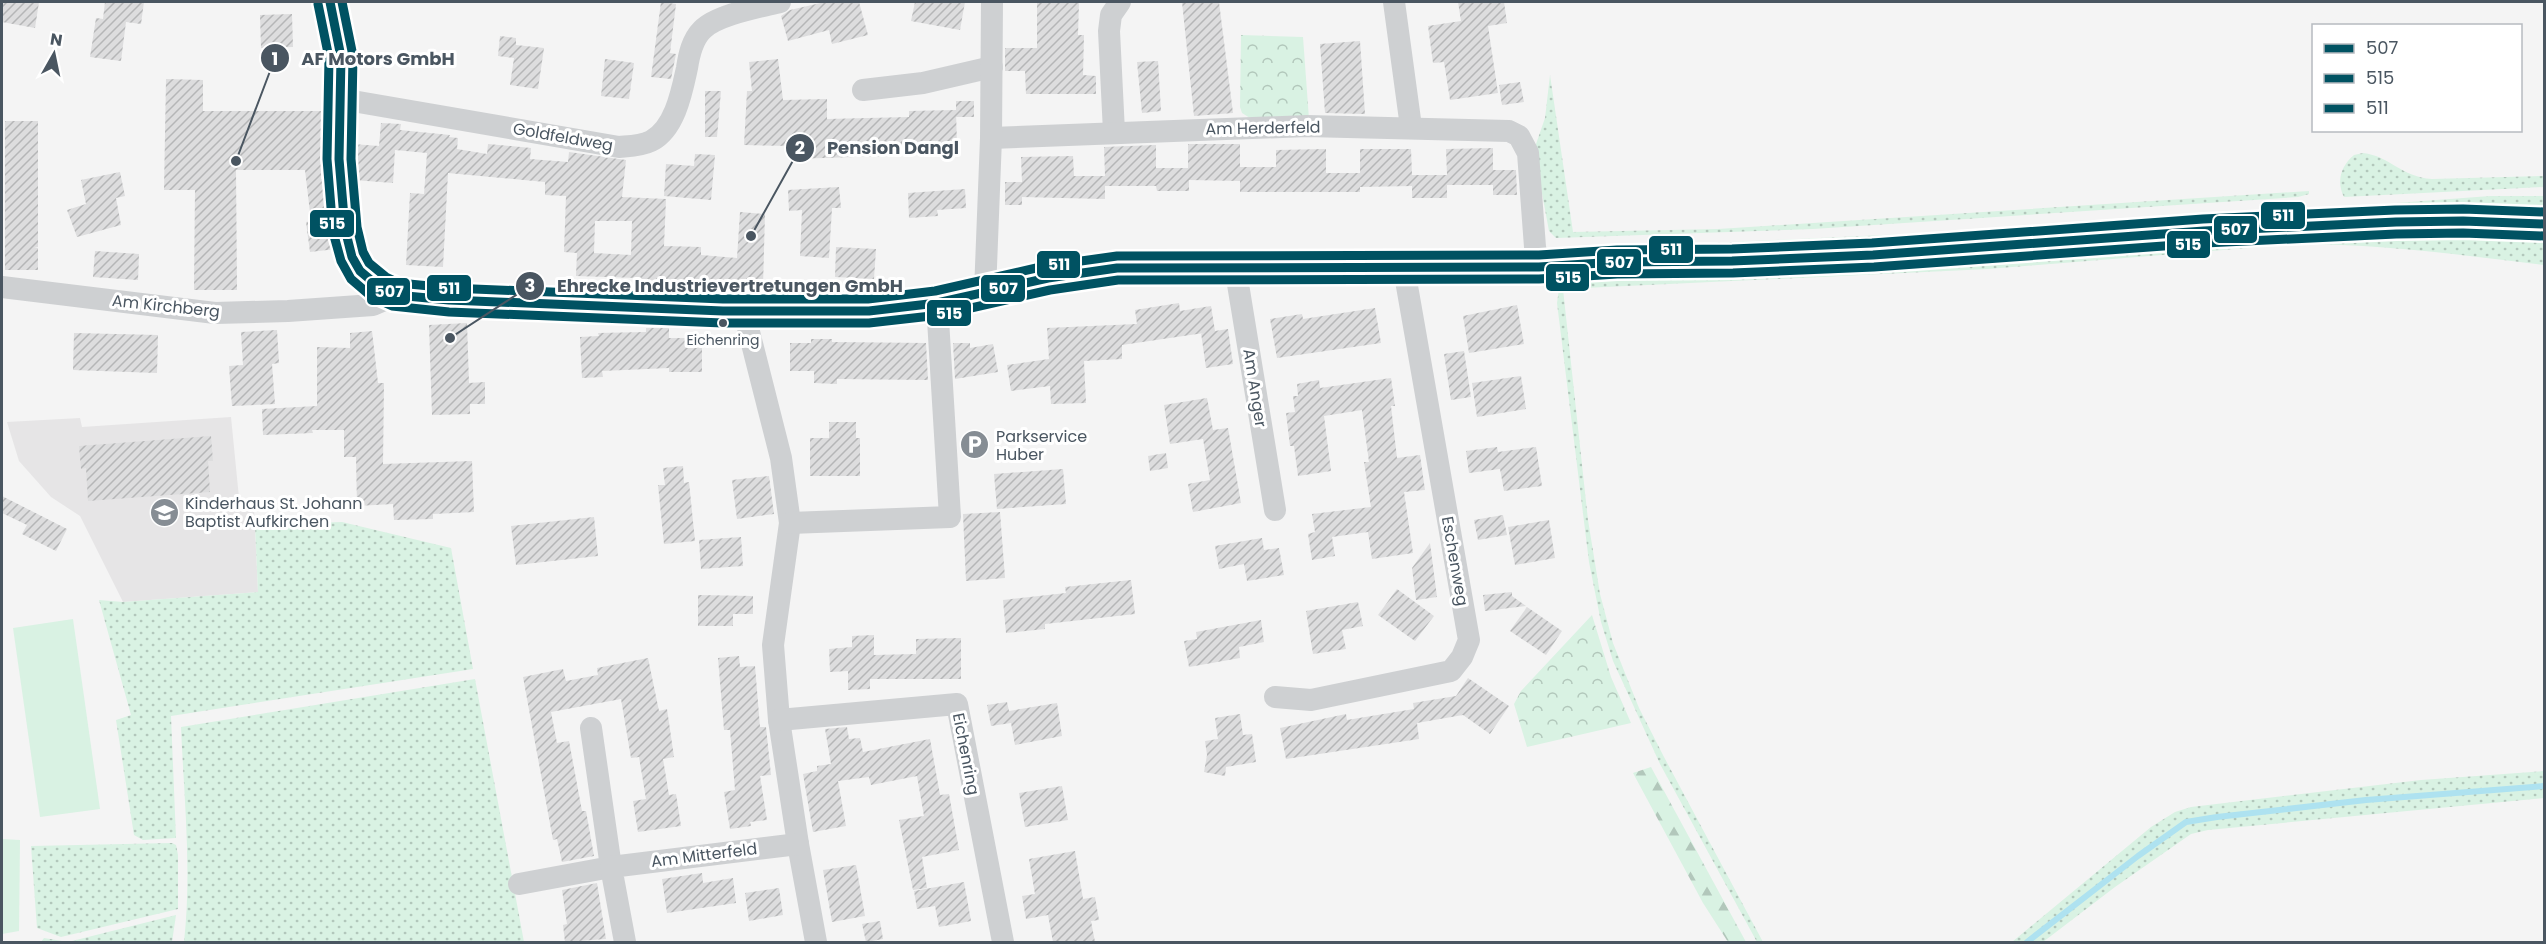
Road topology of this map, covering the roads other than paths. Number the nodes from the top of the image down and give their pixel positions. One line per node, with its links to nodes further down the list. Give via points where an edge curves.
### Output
1 (330, 2): 8 (street, via 340,57)
2 (780, 2): 8 (street, Goldfeldweg, via 716,20 702,29 690,49 682,92 666,127 653,140 641,144 619,147)
3 (992, 2): 6 (street)
4 (1120, 2): 10 (street, via 1111,15 1109,30)
5 (1394, 2): 9 (street)
6 (992, 68): 7 (street, via 922,83); 11 (street)
7 (863, 90)
8 (341, 99): 16 (street, via 339,159 345,229 352,257)
9 (1411, 127): 10 (street, Am Herderfeld); 14 (street, Am Herderfeld, via 1499,129 1519,135 1528,153)
10 (1114, 132): 11 (street, Am Herderfeld)
11 (991, 138): 18 (street)
12 (2544, 224): 14 (street, via 2396,222 2204,231 1873,255)
13 (1235, 266): 15 (street); 18 (street, via 1117,268); 23 (street, Am Anger)
14 (1539, 267): 15 (street)
15 (1404, 269): 25 (street, Eschenweg, via 1469,640 1450,671 1311,700)
16 (367, 279): 19 (street); 21 (street, Am Kirchberg, via 351,296)
17 (2, 287): 21 (street, Am Kirchberg, via 215,313)
18 (985, 292): 20 (street)
19 (396, 296): 21 (street, Am Kirchberg, via 373,305); 22 (street)
20 (937, 303): 22 (street, via 869,311); 24 (street, via 950,517)
21 (330, 307)
22 (744, 312): 24 (street, via 781,458)
23 (1275, 510)
24 (790, 523): 26 (street, via 773,645)
25 (1275, 697)
26 (779, 720): 28 (street); 33 (street, Eichenring, via 957,705)
27 (591, 728): 29 (street)
28 (798, 844): 29 (street, Am Mitterfeld); 32 (street)
29 (611, 867): 30 (street, Am Mitterfeld); 31 (street)
30 (519, 884)
31 (625, 942)
32 (816, 942)
33 (1003, 942)

